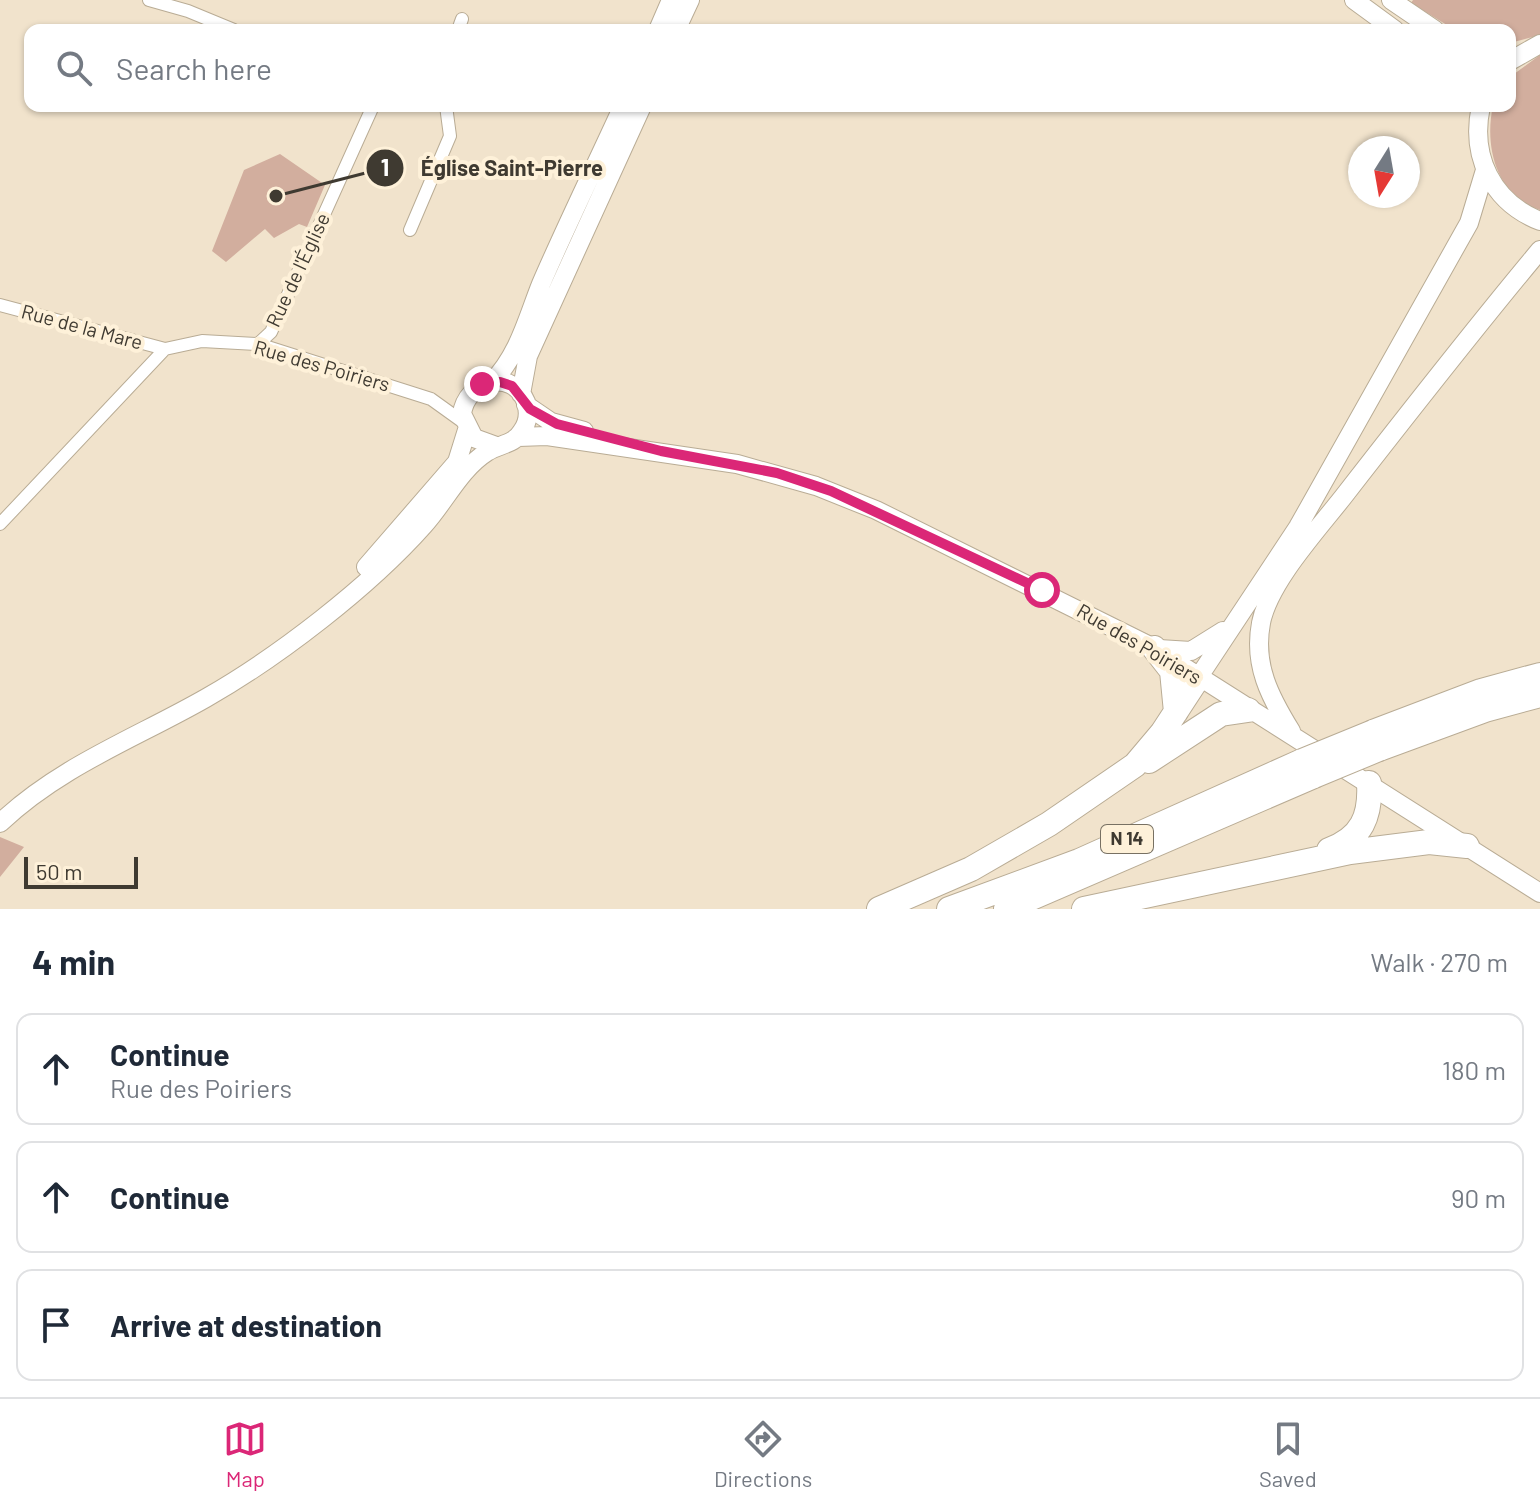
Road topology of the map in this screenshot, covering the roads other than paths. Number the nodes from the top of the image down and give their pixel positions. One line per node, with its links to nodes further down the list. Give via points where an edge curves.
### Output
1 (149, 0): 6 (street)
2 (671, 0): 8 (main road)
3 (690, 0): 9 (main road)
4 (1354, 0): 10 (main road)
5 (1391, 0): 11 (main road)
6 (190, 5): 7 (street)
7 (223, 24)
8 (661, 24)
9 (679, 24)
10 (1387, 24)
11 (1426, 24)
12 (1540, 44): 13 (main road)
13 (1516, 55)
14 (370, 112): 24 (street, Rue de l'Église, via 271,332)
15 (447, 112): 21 (street, via 450,136)
16 (620, 112): 26 (main road, via 525,331)
17 (639, 112): 29 (main road, via 528,356)
18 (1476, 112): 19 (main road)
19 (1485, 170): 20 (main road, via 1508,203); 36 (main road, via 1469,223 1298,527)
20 (1540, 221)
21 (410, 230)
22 (1540, 250): 43 (main road, via 1316,531 1266,609 1259,638 1262,672)
23 (0, 305): 25 (street, Rue de la Mare)
24 (258, 344): 25 (street, Rue des Poiriers, via 202,341); 28 (street, Rue des Poiriers)
25 (165, 349): 34 (street)
26 (492, 382): 27 (main road); 29 (main road, via 508,384)
27 (468, 396): 28 (street); 30 (main road)
28 (431, 399): 30 (street)
29 (524, 400): 31 (main road, via 527,420); 33 (main road, via 557,424)
30 (465, 426): 32 (main road, via 480,443); 35 (main road, via 460,456 452,468)
31 (518, 437): 32 (main road); 33 (main road)
32 (496, 446): 35 (main road, via 473,463 424,526)
33 (661, 451): 37 (main road, Rue des Poiriers, via 764,470 831,491)
34 (0, 524)
35 (327, 612): 48 (main road, via 233,682 79,764)
36 (1239, 616): 37 (main road, via 1200,649); 39 (main road)
37 (1154, 648): 39 (main road, Rue des Poiriers); 42 (highway, via 1172,671)
38 (1540, 675): 44 (highway, N 14, via 1481,691)
39 (1198, 678): 41 (main road, Rue des Poiriers); 42 (highway)
40 (1540, 695): 44 (highway, N 14)
41 (1248, 710): 43 (main road, Rue des Poiriers); 46 (highway, via 1221,714)
42 (1176, 712): 46 (highway, via 1149,751)
43 (1293, 733): 47 (main road, Rue des Poiriers)
44 (1376, 740): 45 (highway, N 14, bridge)
45 (1308, 768): 53 (highway, N 14); 54 (highway, N 14)
46 (1112, 781): 52 (highway, via 971,869)
47 (1369, 783): 49 (main road, Rue des Poiriers); 50 (highway, via 1370,806 1360,830 1346,842)
48 (0, 823)
49 (1467, 846): 50 (highway, via 1406,844); 51 (main road, Rue des Poiriers)
50 (1297, 862): 55 (highway)
51 (1540, 893)
52 (879, 909)
53 (949, 909)
54 (1006, 909)
55 (1084, 909)

